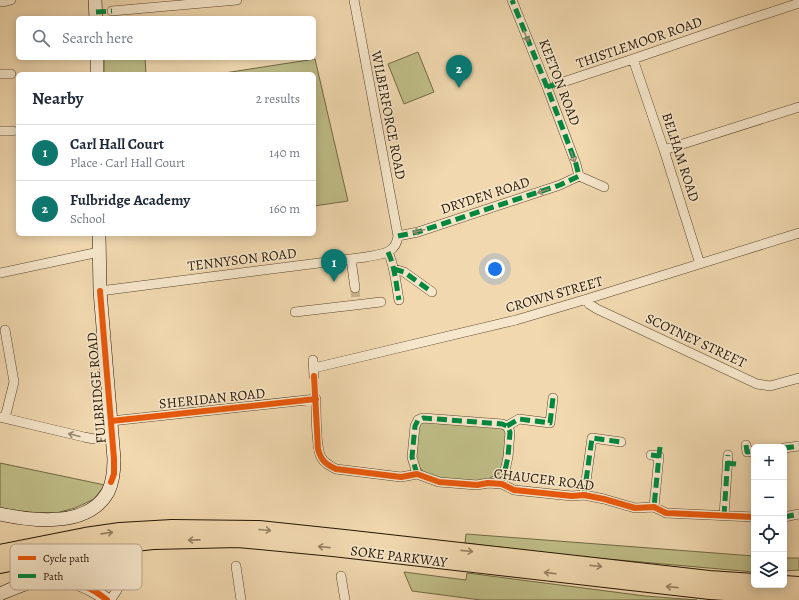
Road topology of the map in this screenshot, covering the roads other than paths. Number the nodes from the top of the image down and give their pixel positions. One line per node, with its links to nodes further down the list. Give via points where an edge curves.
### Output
1 (11, 0): 6 (street)
2 (95, 0): 10 (street)
3 (236, 0): 8 (street)
4 (354, 0): 26 (street, WILBERFORCE ROAD)
5 (512, 0): 22 (street, KEETON ROAD, one-way to 22, via 576,164)
6 (0, 1)
7 (799, 3): 13 (street, THISTLEMOOR ROAD)
8 (150, 8): 9 (street); 11 (street)
9 (112, 11)
10 (96, 16)
11 (150, 16)
12 (97, 60): 14 (street)
13 (634, 60): 17 (street, THISTLEMOOR ROAD); 21 (street, BELHAM ROAD)
14 (97, 72)
15 (0, 74): 16 (street)
16 (11, 74)
17 (557, 84)
18 (799, 107): 21 (street)
19 (13, 130): 20 (street)
20 (0, 131)
21 (664, 150): 30 (street, BELHAM ROAD)
22 (578, 176): 23 (street); 26 (street, DRYDEN ROAD, one-way to 26, via 560,185 418,232)
23 (604, 187)
24 (799, 233): 30 (street, CROWN STREET)
25 (99, 236): 27 (street, FULBRIDGE ROAD)
26 (398, 236): 28 (street, via 395,246)
27 (99, 252): 32 (street); 34 (street, FULBRIDGE ROAD)
28 (388, 252): 29 (street, TENNYSON ROAD); 31 (street)
29 (351, 259): 33 (street); 34 (street, TENNYSON ROAD)
30 (700, 264): 36 (street, CROWN STREET)
31 (394, 269): 35 (street, via 404,272); 37 (street)
32 (0, 273)
33 (355, 288)
34 (100, 291): 46 (street, FULBRIDGE ROAD)
35 (432, 292)
36 (587, 299): 41 (street, CROWN STREET, via 516,320); 42 (street, SCOTNEY STREET, via 589,304 597,309 757,384 770,386)
37 (399, 300)
38 (382, 302): 39 (street)
39 (295, 312)
40 (4, 330): 45 (street, via 14,382)
41 (314, 368)
42 (799, 378)
43 (553, 398): 47 (street, via 550,423 519,420)
44 (316, 399): 46 (street, SHERIDAN ROAD); 56 (street, CHAUCER ROAD, via 318,448 327,465 336,470 401,477)
45 (2, 418): 48 (street, one-way to 45, via 84,437)
46 (111, 421): 48 (street, FULBRIDGE ROAD)
47 (507, 426): 56 (street, via 423,418 418,420 415,426 412,457); 57 (street, via 510,432 508,457)
48 (113, 436): 60 (street, FULBRIDGE ROAD, via 114,474 108,492 99,503 84,514 56,520 16,518)
49 (621, 442): 58 (street, via 592,438)
50 (746, 445): 53 (street, via 747,452)
51 (799, 446): 52 (street)
52 (787, 448)
53 (751, 451)
54 (657, 452): 59 (street)
55 (731, 461): 62 (street)
56 (417, 474): 57 (street, CHAUCER ROAD, via 439,482 477,486 488,483)
57 (502, 484): 58 (street, CHAUCER ROAD, via 514,490)
58 (584, 495): 59 (street, CHAUCER ROAD, via 635,508)
59 (654, 507): 62 (street, CHAUCER ROAD, via 666,513)
60 (0, 514)
61 (799, 514): 63 (street)
62 (724, 516): 64 (street, CHAUCER ROAD)
63 (787, 516)
64 (751, 517)
65 (85, 536): 66 (highway, SOKE PARKWAY); 68 (highway); 82 (highway, SOKE PARKWAY, one-way to 82, via 172,528 259,529 360,539)
66 (45, 544)
67 (125, 544): 82 (highway, SOKE PARKWAY, one-way to 67, via 238,539)
68 (0, 545)
69 (10, 551): 70 (highway, SOKE PARKWAY)
70 (0, 553)
71 (10, 563): 72 (highway, SOKE PARKWAY)
72 (0, 565)
73 (236, 566): 90 (street)
74 (10, 570): 75 (highway)
75 (0, 573)
76 (341, 576): 91 (street)
77 (751, 578): 82 (highway)
78 (787, 578): 79 (highway)
79 (799, 578)
80 (751, 582): 82 (highway, SOKE PARKWAY)
81 (787, 584): 83 (highway)
82 (710, 585): 88 (highway, SOKE PARKWAY); 92 (highway)
83 (799, 585)
84 (10, 590): 87 (street)
85 (93, 590): 89 (street)
86 (117, 590): 89 (street)
87 (0, 594)
88 (799, 597)
89 (109, 600)
90 (241, 600)
91 (345, 600)
92 (762, 600)

